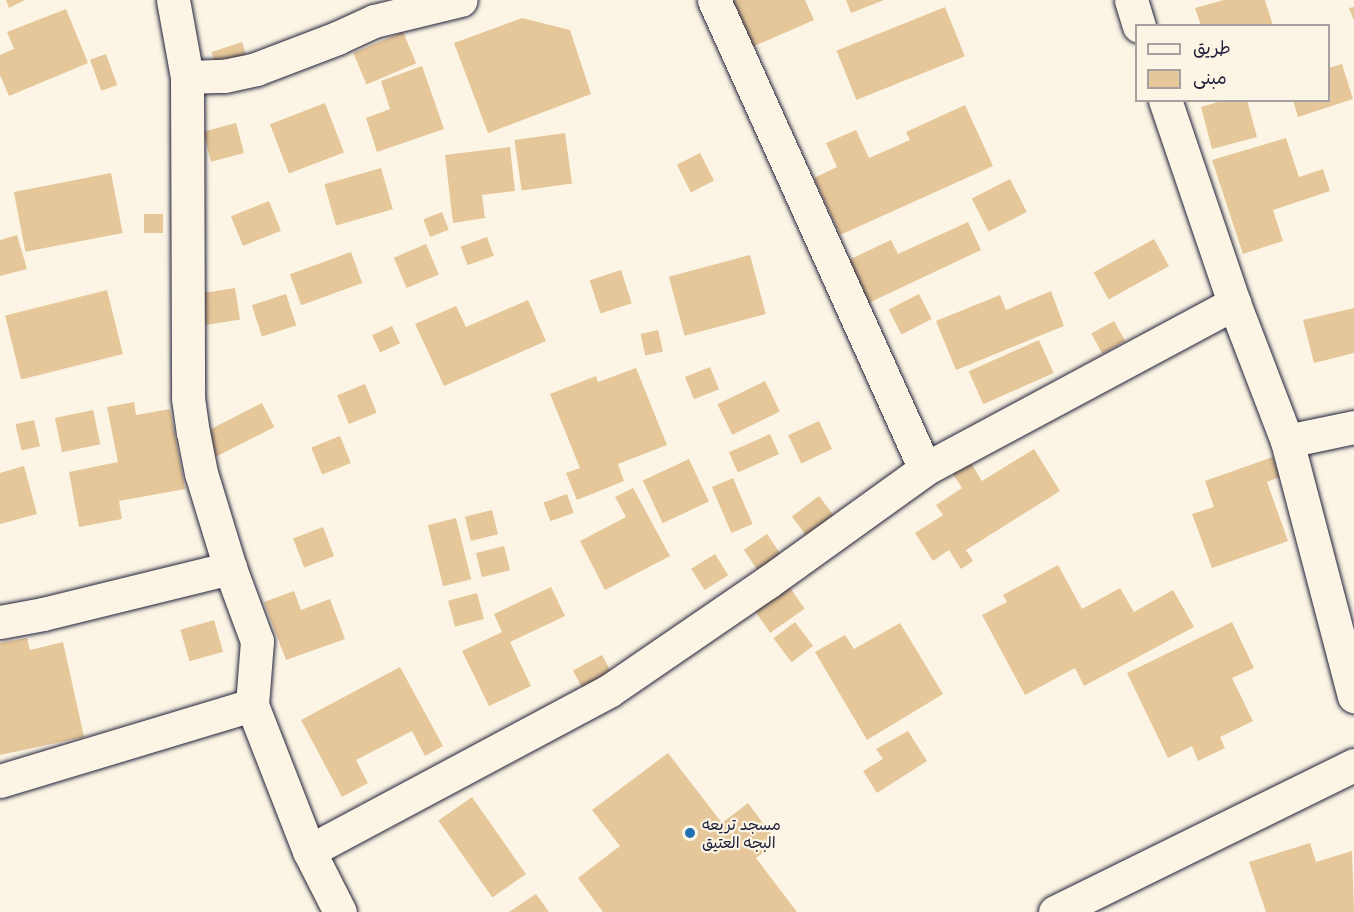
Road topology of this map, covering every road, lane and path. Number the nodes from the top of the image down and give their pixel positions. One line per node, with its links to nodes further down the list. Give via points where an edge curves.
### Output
1 (173, 0): 6 (street)
2 (461, 0): 6 (street, via 374,21 256,69 224,76)
3 (714, 0): 11 (street)
4 (1131, 0): 5 (street)
5 (1138, 24)
6 (187, 77): 12 (street, via 188,398 201,473)
7 (1166, 102): 8 (street)
8 (1234, 303): 10 (street); 11 (street)
9 (1354, 427): 10 (street)
10 (1287, 441): 14 (street)
11 (925, 469): 18 (street, via 610,690)
12 (230, 568): 13 (street); 15 (street, via 257,641)
13 (0, 622)
14 (1354, 696)
15 (252, 705): 17 (street); 18 (street)
16 (1354, 765): 20 (street)
17 (0, 781)
18 (309, 851): 19 (street)
19 (340, 912)
20 (1055, 912)

